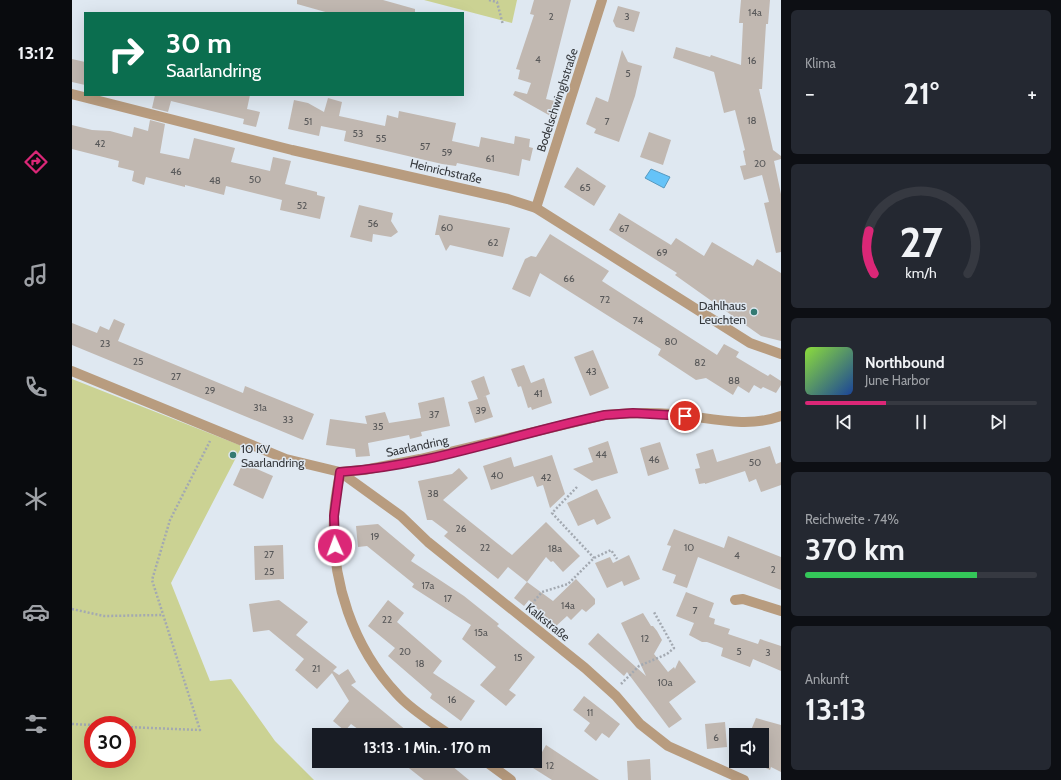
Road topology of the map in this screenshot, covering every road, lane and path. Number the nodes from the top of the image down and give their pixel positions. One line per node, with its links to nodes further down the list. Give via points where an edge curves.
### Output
1 (489, 0): 3 (path)
2 (602, 0): 6 (street, Bodelschwinghstraße)
3 (498, 1): 4 (path)
4 (503, 25)
5 (72, 94): 6 (street, Heinrichstraße, via 292,150 508,199)
6 (536, 208): 7 (street, Heinrichstraße, via 750,344)
7 (781, 354)
8 (72, 371): 10 (street, Saarlandring)
9 (781, 416): 11 (street, Saarlandring, via 762,422 742,422 673,414 605,415 420,459)
10 (215, 430): 11 (street, Saarlandring, via 286,459); 19 (path, via 170,520 152,580)
11 (340, 472): 20 (street, Kalkstraße, via 401,516 428,542); 25 (street, via 334,516 335,561 346,609 359,639 382,676 394,690)
12 (577, 487): 13 (path, via 552,513)
13 (594, 558): 14 (path, via 611,550); 20 (path, via 568,584 542,592)
14 (617, 559)
15 (735, 600): 18 (street, via 743,599)
16 (72, 609): 19 (path, via 104,616)
17 (654, 612): 21 (path, via 674,648 667,654 639,666)
18 (781, 612)
19 (163, 615): 24 (path, via 200,730)
20 (521, 617): 21 (street, Kalkstraße)
21 (613, 693): 28 (street, Kalkstraße, via 640,724 668,746)
22 (72, 724): 23 (path)
23 (84, 725)
24 (136, 727)
25 (441, 728)
26 (495, 768): 27 (street)
27 (511, 780)
28 (744, 780)

